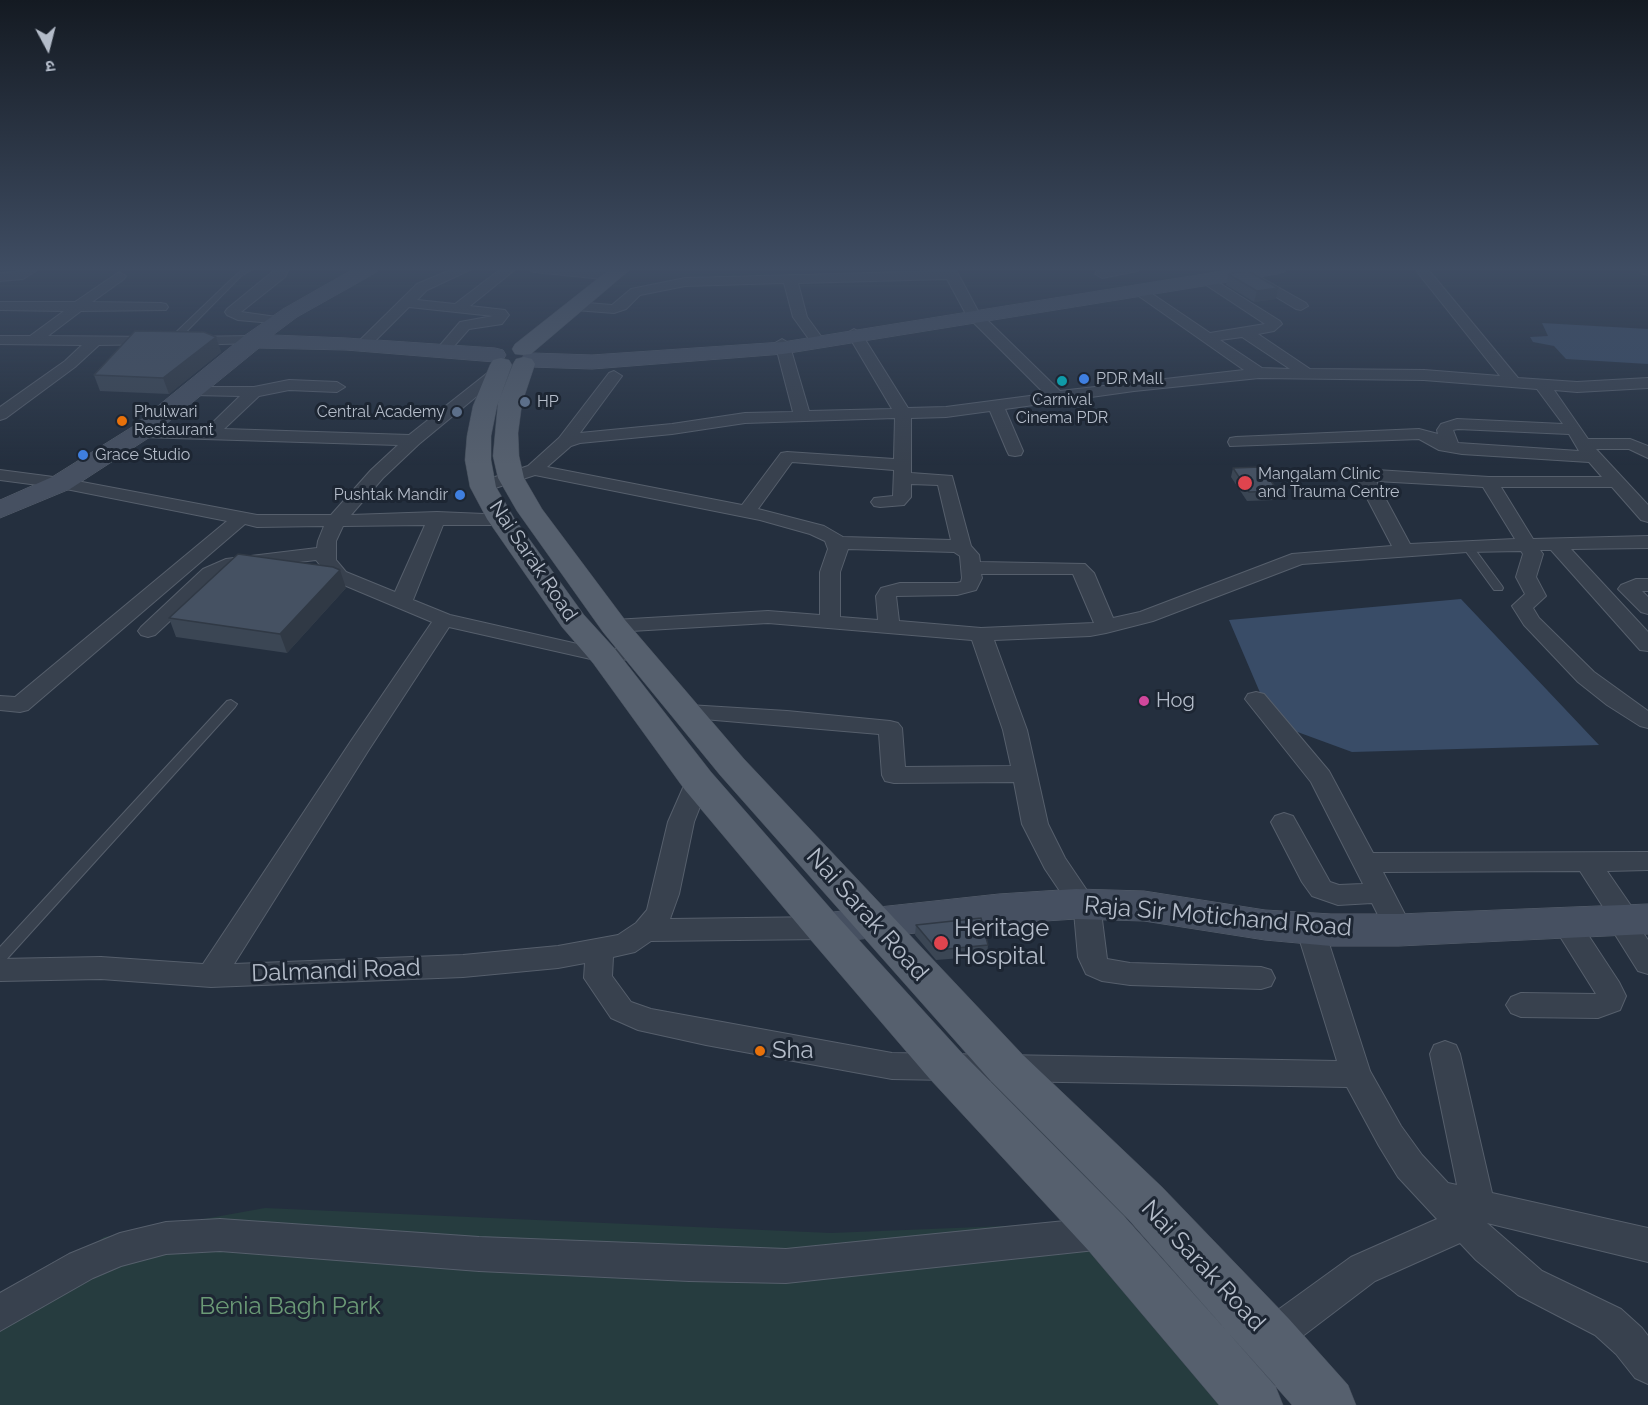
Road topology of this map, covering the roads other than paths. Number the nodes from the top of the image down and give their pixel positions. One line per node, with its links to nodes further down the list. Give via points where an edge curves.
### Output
1 (41, 334): 18 (street)
2 (179, 334): 21 (lane)
3 (262, 334): 19 (street)
4 (375, 334): 22 (street)
5 (461, 334): 24 (street)
6 (545, 334): 25 (main road)
7 (812, 334): 16 (street)
8 (863, 334): 14 (street)
9 (992, 334): 35 (street)
10 (1201, 334): 15 (street)
11 (1235, 334): 15 (street)
12 (1247, 334): 27 (street)
13 (1473, 334): 29 (street)
14 (855, 335): 16 (street); 23 (street); 37 (street)
15 (1207, 338): 26 (street)
16 (816, 339): 23 (street)
17 (0, 340): 18 (street)
18 (32, 340): 20 (street)
19 (253, 340): 21 (street); 22 (street); 33 (street)
20 (95, 341): 21 (street); 38 (street)
21 (172, 341)
22 (363, 345): 24 (street)
23 (783, 346): 25 (street, via 592,362); 25 (street, via 599,358 559,356); 39 (street)
24 (453, 351): 25 (street)
25 (514, 362): 42 (street); 53 (main road, Nai Sarak Road, via 485,406 479,436 478,460)
26 (1259, 373): 27 (street); 35 (street)
27 (1306, 373): 29 (street, via 1424,375)
28 (614, 376): 44 (street)
29 (1513, 382): 31 (street)
30 (1648, 383): 31 (street)
31 (1543, 386): 46 (street)
32 (337, 387): 34 (street, via 279,385)
33 (194, 390): 34 (street); 40 (street)
34 (254, 392): 41 (street)
35 (1057, 397): 36 (street)
36 (996, 406): 37 (street); 49 (street)
37 (903, 414): 39 (street); 51 (street)
38 (0, 415)
39 (802, 416): 44 (street, via 723,420)
40 (141, 432): 41 (street); 56 (street)
41 (210, 434): 42 (street)
42 (413, 440): 66 (street)
43 (1648, 441): 47 (street)
44 (566, 442): 53 (street)
45 (1236, 442): 48 (street, via 1411,434 1425,435)
46 (1583, 444): 47 (street); 48 (street); 48 (street, via 1450,425 1445,429); 55 (street)
47 (1630, 444): 50 (street)
48 (1451, 447)
49 (1015, 451)
50 (1648, 453)
51 (903, 471): 59 (street, via 902,496 898,501); 61 (street, via 787,457); 72 (street, via 946,480)
52 (0, 476): 56 (street)
53 (509, 478): 61 (street); 65 (main road, Nai Sarak Road); 86 (main road, Nai Sarak Road)
54 (1489, 482): 55 (street); 69 (street); 73 (street, via 1376,475 1368,478)
55 (1615, 482): 58 (street)
56 (61, 483): 60 (street); 63 (street)
57 (1648, 496): 58 (street)
58 (1629, 497): 62 (street)
59 (880, 502)
60 (0, 510)
61 (746, 512): 68 (street, via 817,530)
62 (1648, 516)
63 (241, 518): 66 (street, via 258,522); 89 (street, via 20,705)
64 (437, 518): 65 (street); 66 (street); 78 (street)
65 (501, 519): 86 (main road, Nai Sarak Road, via 573,621)
66 (336, 522): 74 (street)
67 (1648, 542): 70 (street)
68 (838, 543): 72 (street); 81 (street, via 830,579)
69 (1529, 544): 70 (street); 71 (street); 92 (street, via 1533,558 1526,577 1536,596 1522,606 1531,621 1586,677)
70 (1556, 544): 87 (street)
71 (1467, 546): 73 (street); 77 (lane)
72 (962, 548): 75 (street, via 969,555)
73 (1404, 550): 83 (street, via 1299,558 1146,617)
74 (326, 553): 78 (street, via 326,561 339,576); 84 (street, via 226,565 210,573)
75 (970, 568): 82 (street, via 972,582 965,587 888,592); 83 (street, via 1078,568 1084,573)
76 (1648, 585): 79 (street, via 1628,589)
77 (1498, 588)
78 (401, 603): 80 (street)
79 (1648, 608)
80 (444, 620): 86 (street); 112 (street)
81 (830, 621): 82 (street); 86 (street, via 768,617)
82 (889, 627): 85 (street)
83 (1106, 627): 85 (street)
84 (148, 631)
85 (981, 634): 93 (street, via 1007,703)
86 (609, 641): 91 (main road, Nai Sarak Road, via 639,652); 94 (main road, Nai Sarak Road)
87 (1648, 645)
88 (1256, 699): 98 (street, via 1320,777)
89 (0, 704)
90 (231, 704): 109 (lane)
91 (688, 712): 93 (street, via 890,728 894,775); 102 (main road, Nai Sarak Road, via 732,767)
92 (1648, 721)
93 (1025, 774): 100 (street, via 1042,842)
94 (698, 781): 104 (street, via 681,822); 105 (main road, Nai Sarak Road)
95 (1284, 822): 99 (street, via 1321,889 1338,895)
96 (1587, 861): 97 (street); 98 (street); 101 (street)
97 (1648, 861)
98 (1366, 863): 99 (street)
99 (1381, 893): 107 (street)
100 (1085, 904): 102 (street, Raja Sir Motichand Road); 106 (street, Raja Sir Motichand Road, via 1144,906); 113 (street, via 1092,957 1102,970)
101 (1631, 920): 103 (street, Raja Sir Motichand Road); 110 (street)
102 (874, 922): 105 (street, Raja Sir Motichand Road); 117 (main road, Nai Sarak Road)
103 (1565, 922): 107 (street, Raja Sir Motichand Road); 114 (street, via 1610,990 1610,1002 1598,1006)
104 (653, 923): 105 (street); 108 (street, Dalmandi Road, via 625,944)
105 (824, 928): 116 (main road, Nai Sarak Road)
106 (1310, 928): 107 (street, Raja Sir Motichand Road); 118 (street)
107 (1399, 930)
108 (600, 949): 112 (street, Dalmandi Road, via 462,966); 116 (street, via 598,978 608,995 621,1010 648,1021 892,1066)
109 (0, 957)
110 (1648, 963)
111 (0, 970): 112 (street, Dalmandi Road, via 101,968)
112 (211, 975)
113 (1261, 978)
114 (1521, 1005)
115 (1445, 1054): 119 (street)
116 (945, 1065): 117 (street); 120 (main road, Nai Sarak Road)
117 (1006, 1066): 118 (street); 123 (main road, Nai Sarak Road, via 1145,1203)
118 (1356, 1074): 119 (street, via 1410,1166 1438,1196)
119 (1472, 1215): 121 (street); 123 (street, via 1363,1269); 124 (street, via 1488,1248 1530,1283 1608,1322)
120 (1106, 1233): 122 (street, via 786,1266 479,1254 220,1235 166,1238 81,1266); 125 (main road, Nai Sarak Road)
121 (1648, 1245)
122 (0, 1313)
123 (1270, 1338): 126 (main road, Nai Sarak Road)
124 (1648, 1365)
125 (1255, 1405)
126 (1328, 1405)

